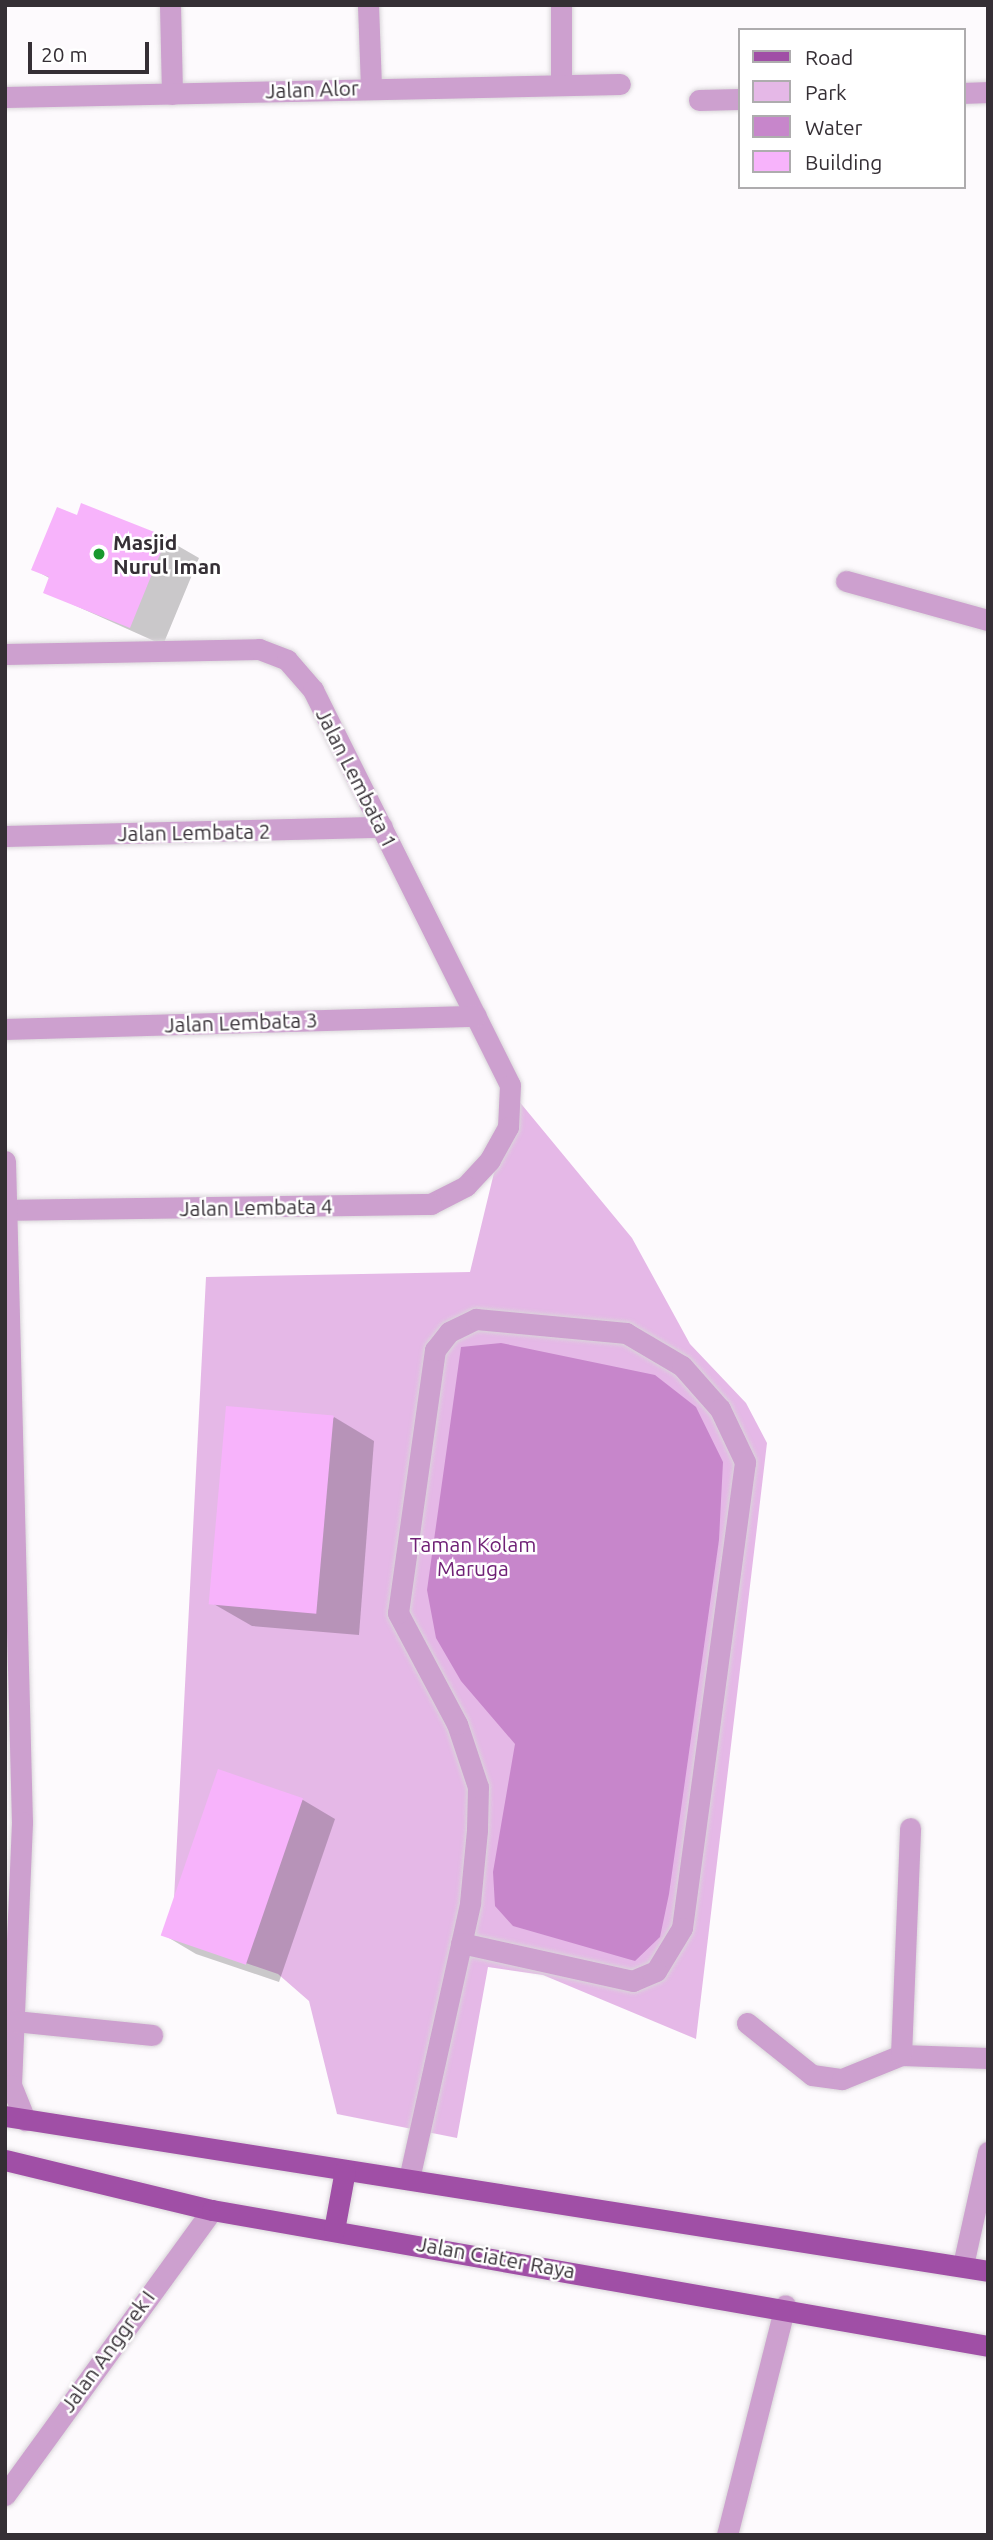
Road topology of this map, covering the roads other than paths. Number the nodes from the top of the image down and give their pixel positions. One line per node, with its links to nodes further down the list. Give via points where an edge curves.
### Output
1 (170, 5): 9 (street)
2 (368, 5): 6 (street)
3 (561, 5): 4 (street)
4 (561, 84): 5 (street, Jalan Alor); 6 (street, Jalan Alor)
5 (620, 84)
6 (371, 88): 9 (street, Jalan Alor)
7 (988, 92): 8 (street)
8 (965, 93)
9 (172, 94): 10 (street, Jalan Alor)
10 (5, 97)
11 (738, 99): 12 (street)
12 (699, 100)
13 (845, 581): 14 (street)
14 (988, 620)
15 (5, 654): 16 (street, Jalan Lembata 1, via 258,649 287,660 313,690)
16 (382, 827): 17 (street, Jalan Lembata 2); 18 (street, Jalan Lembata 1)
17 (5, 836)
18 (476, 1016): 19 (street, Jalan Lembata 3); 20 (street, Jalan Lembata 1, via 510,1085 508,1127)
19 (5, 1029)
20 (490, 1160): 22 (street, Jalan Lembata 4, via 466,1186 431,1204)
21 (5, 1161): 22 (street)
22 (6, 1210): 23 (street)
23 (9, 1426): 24 (street)
24 (14, 1822): 27 (street)
25 (910, 1828): 30 (street)
26 (461, 1943): 26 (street, via 478,1787 457,1724 398,1613 435,1350 449,1332 477,1319 626,1333 682,1366 720,1409 745,1462 682,1928 656,1971 633,1981); 36 (street)
27 (8, 2020): 29 (street); 32 (street)
28 (747, 2023): 30 (street, via 812,2076 842,2080)
29 (152, 2035)
30 (901, 2055): 31 (street)
31 (988, 2058)
32 (15, 2118): 35 (main road)
33 (988, 2152): 39 (street)
34 (5, 2160): 37 (main road, Jalan Ciater Raya)
35 (345, 2170): 36 (main road); 38 (main road)
36 (409, 2179): 39 (main road)
37 (212, 2210): 38 (main road, Jalan Ciater Raya); 43 (street, Jalan Anggrek I)
38 (334, 2230): 41 (main road, Jalan Ciater Raya)
39 (963, 2265): 40 (main road)
40 (988, 2271)
41 (785, 2305): 42 (main road, Jalan Ciater Raya); 44 (street)
42 (988, 2346)
43 (5, 2495)
44 (727, 2535)

